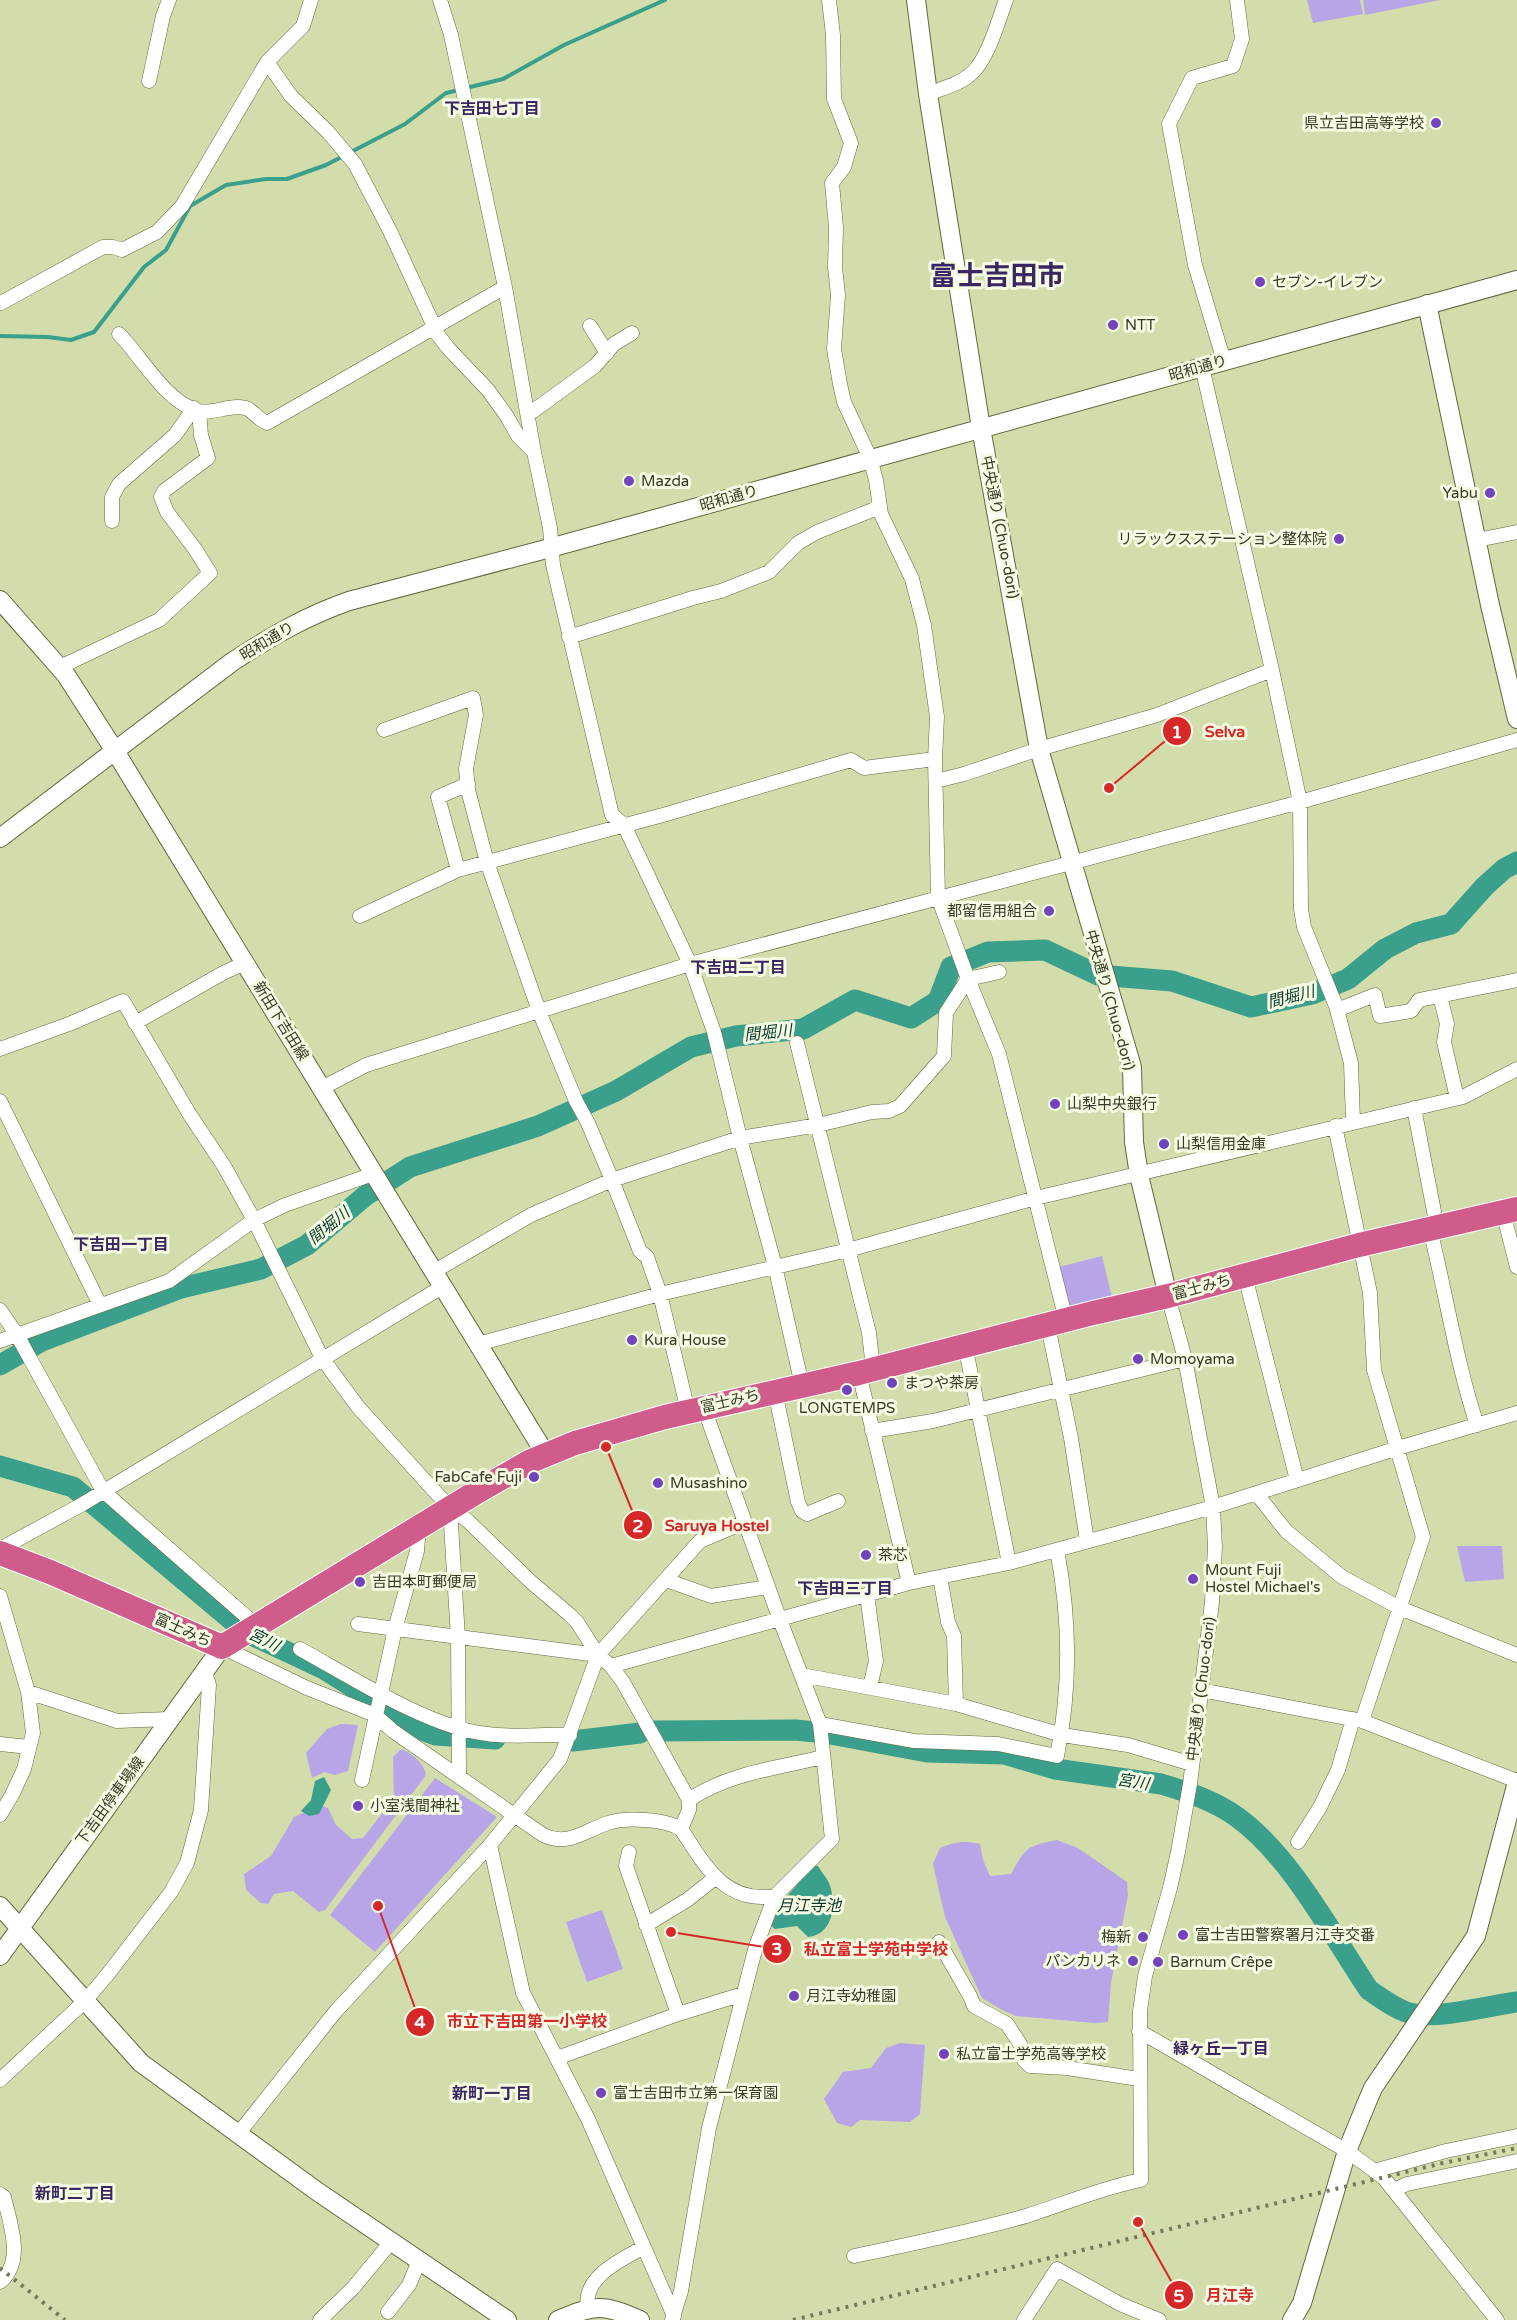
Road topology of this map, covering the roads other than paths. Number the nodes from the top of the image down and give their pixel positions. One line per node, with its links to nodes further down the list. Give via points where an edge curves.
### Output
1 (169, 0): 9 (street)
2 (311, 0): 8 (street, via 303,26)
3 (440, 0): 12 (street)
4 (829, 0): 26 (street, via 834,99 851,143 844,167 832,183 838,295 834,349 844,402)
5 (915, 0): 10 (street, 中央通り (Chuo-dori))
6 (1006, 0): 10 (street, via 984,57 974,71 957,83)
7 (1237, 0): 20 (street, via 1242,39 1233,66 1192,78 1169,124 1195,265)
8 (267, 62): 13 (street, via 182,206 157,232 122,250 103,247); 16 (street, via 291,96 355,164)
9 (149, 81)
10 (928, 94): 24 (street, 中央通り (Chuo-dori))
11 (1517, 279): 14 (street, 昭和通り)
12 (505, 287): 16 (street); 23 (street)
13 (1, 303)
14 (1427, 304): 20 (street, 昭和通り); 30 (street)
15 (590, 326): 19 (street)
16 (434, 328): 22 (street, via 267,423 243,407); 25 (street, via 496,400 518,436)
17 (632, 333): 19 (street)
18 (119, 334): 22 (street, via 168,391)
19 (607, 353): 23 (street)
20 (1224, 361): 21 (street, 昭和通り)
21 (1202, 367): 24 (street, 昭和通り); 35 (street)
22 (197, 409): 28 (street, via 175,435 119,484 112,497); 34 (street, via 208,458 161,497 167,512 210,573 159,620)
23 (529, 414): 25 (street)
24 (981, 428): 26 (street, 昭和通り); 39 (street, 中央通り (Chuo-dori))
25 (534, 452): 31 (street, via 550,528)
26 (870, 458): 27 (street); 31 (street, 昭和通り)
27 (880, 507): 33 (street, via 798,543 769,572 721,591); 41 (street, via 912,579 924,625 937,717)
28 (112, 521)
29 (1517, 532): 30 (street)
30 (1477, 540): 36 (street)
31 (550, 548): 33 (street); 40 (street, 昭和通り, via 349,601 314,615 232,662)
32 (0, 600): 34 (street, 新田下吉田線)
33 (569, 638): 45 (street, via 612,815)
34 (60, 667): 40 (street, 新田下吉田線)
35 (1272, 670): 39 (street, via 1157,716); 44 (street)
36 (1517, 719)
37 (384, 730): 43 (street, via 473,698 476,716 466,769)
38 (1517, 740): 44 (street)
39 (1039, 749): 42 (street); 47 (street, 中央通り (Chuo-dori))
40 (115, 751): 46 (street, 昭和通り); 52 (street, 新田下吉田線)
41 (935, 759): 42 (street); 45 (street, via 864,768 850,760)
42 (936, 781): 50 (street)
43 (468, 784): 48 (street); 49 (street, via 438,797)
44 (1300, 802): 47 (street); 58 (street, via 1304,927)
45 (624, 825): 48 (street); 53 (street)
46 (0, 838)
47 (1070, 861): 50 (street); 72 (street, 中央通り (Chuo-dori), via 1132,1067)
48 (487, 862): 49 (street); 59 (street)
49 (458, 870): 51 (street)
50 (938, 897): 53 (street); 55 (street)
51 (360, 916)
52 (245, 963): 60 (street); 64 (street, 新田下吉田線)
53 (690, 964): 59 (street); 71 (street, via 714,1032)
54 (999, 972): 55 (street)
55 (968, 979): 69 (street, via 946,1013 944,1056 900,1106); 75 (street, via 999,1054)
56 (1517, 980): 57 (street)
57 (1440, 996): 58 (street, via 1419,1000 1411,1011 1380,1016 1375,996); 65 (street, via 1447,1024 1443,1042)
58 (1336, 1008): 68 (street, via 1351,1063)
59 (539, 1011): 64 (street, via 366,1065); 73 (street)
60 (135, 1023): 62 (street, via 123,1001); 77 (street)
61 (797, 1043): 69 (street)
62 (0, 1048)
63 (1517, 1069): 65 (street)
64 (322, 1088): 74 (street, 新田下吉田線)
65 (1457, 1098): 67 (street)
66 (0, 1101): 87 (street)
67 (1414, 1108): 68 (street); 78 (street)
68 (1353, 1122): 70 (street)
69 (818, 1125): 71 (street); 80 (street)
70 (1335, 1126): 72 (street); 79 (street)
71 (740, 1138): 73 (street); 81 (street)
72 (1139, 1175): 75 (street); 86 (street, 中央通り (Chuo-dori))
73 (612, 1179): 84 (street, via 531,1215); 85 (street)
74 (377, 1181): 77 (street, via 285,1205); 84 (street, 新田下吉田線)
75 (1036, 1198): 80 (street); 89 (street)
76 (1510, 1210): 78 (highway, 富士みち); 82 (street)
77 (254, 1220): 87 (street, via 169,1281); 94 (street)
78 (1434, 1228): 79 (highway, 富士みち); 103 (street, via 1463,1382)
79 (1359, 1245): 83 (highway, 富士みち); 105 (street, via 1370,1293 1374,1370)
80 (848, 1250): 81 (street); 96 (street, via 870,1333)
81 (775, 1266): 85 (street); 97 (street)
82 (1517, 1267)
83 (1245, 1276): 86 (highway, 富士みち); 107 (street)
84 (437, 1279): 92 (street, 新田下吉田線); 94 (street)
85 (660, 1293): 92 (street); 100 (street)
86 (1168, 1296): 89 (highway, 富士みち); 95 (street, 中央通り (Chuo-dori))
87 (100, 1305): 90 (street)
88 (0, 1310): 90 (street)
89 (1057, 1323): 93 (highway, 富士みち); 98 (street)
90 (19, 1339): 91 (street); 108 (street)
91 (0, 1341)
92 (478, 1344): 106 (street, 新田下吉田線)
93 (965, 1345): 96 (highway, 富士みち); 101 (street)
94 (322, 1358): 108 (street); 112 (street, via 358,1407)
95 (1185, 1359): 98 (street); 111 (street, 中央通り (Chuo-dori))
96 (866, 1371): 97 (highway, 富士みち); 104 (street)
97 (802, 1385): 99 (highway, 富士みち)
98 (1061, 1390): 101 (street); 115 (street)
99 (775, 1391): 100 (highway, 富士みち); 110 (street, via 802,1511 807,1514)
100 (696, 1409): 106 (highway, 富士みち); 113 (street)
101 (977, 1410): 104 (street); 118 (street)
102 (1517, 1413): 103 (street)
103 (1477, 1425): 105 (street)
104 (872, 1431): 121 (street)
105 (1398, 1448): 107 (street); 125 (street, via 1423,1537)
106 (546, 1455): 112 (highway, 富士みち)
107 (1298, 1480): 109 (street)
108 (100, 1492): 117 (street); 129 (street)
109 (1256, 1493): 111 (street); 125 (street, via 1286,1531 1334,1570)
110 (838, 1501)
111 (1213, 1507): 115 (street); 140 (street, 中央通り (Chuo-dori), via 1212,1602)
112 (450, 1508): 114 (highway, 富士みち); 131 (street); 134 (street, via 577,1622)
113 (745, 1522): 120 (street, via 700,1540); 122 (street)
114 (419, 1527): 129 (highway, 富士みち); 130 (street, via 417,1551)
115 (1088, 1541): 116 (street)
116 (1057, 1550): 118 (street); 150 (street, via 1067,1622)
117 (0, 1551): 132 (highway, 富士みち)
118 (1009, 1563): 119 (street)
119 (940, 1577): 121 (street); 143 (street, via 954,1636)
120 (666, 1580): 122 (street, via 711,1596); 134 (street)
121 (909, 1583): 123 (street)
122 (768, 1587): 127 (street)
123 (867, 1595): 127 (street); 139 (street, via 876,1661)
124 (0, 1596): 126 (street)
125 (1400, 1608): 135 (street); 146 (street)
126 (3, 1619): 141 (street)
127 (780, 1620): 136 (street); 138 (street)
128 (358, 1624): 130 (street)
129 (255, 1627): 132 (highway, 富士みち)
130 (395, 1629): 131 (street); 142 (street)
131 (458, 1638): 134 (street); 148 (street)
132 (227, 1644): 137 (street, 下吉田停車場線); 144 (street, via 307,1688)
133 (300, 1649): 142 (street)
134 (598, 1655): 136 (street); 149 (street)
135 (1517, 1655)
136 (611, 1666): 158 (street)
137 (205, 1672): 145 (street, 下吉田停車場線); 173 (street, via 209,1685 204,1784 187,1863 171,1892)
138 (802, 1675): 139 (street); 147 (street)
139 (870, 1687): 143 (street)
140 (1201, 1690): 146 (street); 154 (street, 中央通り (Chuo-dori))
141 (28, 1692): 145 (street, via 117,1721); 152 (street, via 33,1732)
142 (380, 1693): 144 (street); 148 (street)
143 (956, 1704): 150 (street)
144 (375, 1715): 155 (street); 156 (street)
145 (169, 1719): 169 (street, 下吉田停車場線)
146 (1358, 1720): 157 (street); 162 (street, via 1320,1807)
147 (820, 1726): 150 (street, via 914,1741 998,1744 1057,1756); 153 (street)
148 (459, 1728): 149 (street, via 487,1734); 155 (street)
149 (570, 1735): 160 (street, via 560,1759)
150 (1062, 1735): 154 (street, via 1128,1745)
151 (0, 1744): 152 (street)
152 (29, 1747): 159 (street, via 24,1769)
153 (822, 1751): 158 (street, via 733,1778); 166 (street, via 832,1839)
154 (1192, 1764): 175 (street, 中央通り (Chuo-dori), via 1170,1888 1145,1976)
155 (459, 1776): 160 (street)
156 (362, 1780)
157 (1517, 1782): 181 (street, via 1476,1936 1373,2088)
158 (689, 1800): 161 (street)
159 (0, 1815)
160 (516, 1816): 161 (street, via 554,1840 567,1840 611,1822 655,1820); 163 (street)
161 (681, 1829): 165 (street)
162 (1298, 1842)
163 (490, 1845): 176 (street, via 523,1993); 179 (street, via 336,2011)
164 (629, 1852): 168 (street, via 626,1866)
165 (715, 1878): 166 (street, via 760,1899); 168 (street)
166 (775, 1896): 172 (street, via 756,1946)
167 (0, 1906): 169 (street)
168 (646, 1925): 174 (street)
169 (20, 1928): 171 (street, 下吉田停車場線); 173 (street)
170 (939, 1941): 177 (street, via 974,2006 1007,2024 1030,2066)
171 (0, 1956)
172 (744, 1994): 174 (street); 193 (street, via 709,2128)
173 (85, 2001): 178 (street); 179 (street, via 141,2063)
174 (678, 2014): 176 (street)
175 (1139, 2031): 177 (street, 中央通り (Chuo-dori)); 181 (street)
176 (557, 2058): 187 (street)
177 (1139, 2079): 188 (street, 中央通り (Chuo-dori), via 1140,2180 968,2231)
178 (0, 2080)
179 (238, 2134): 186 (street)
180 (1517, 2136): 183 (street)
181 (1347, 2151): 183 (street); 200 (street, via 1302,2303)
182 (1517, 2161): 184 (street, via 1418,2181)
183 (1374, 2171): 184 (street)
184 (1394, 2190): 201 (street)
185 (0, 2194): 190 (street, via 4,2197 14,2246 14,2263)
186 (391, 2242): 189 (street); 194 (street)
187 (644, 2247): 191 (street, via 597,2279 587,2294); 193 (street)
188 (854, 2256)
189 (419, 2261): 192 (street, via 409,2285); 195 (street)
190 (0, 2282)
191 (588, 2308): 196 (street); 197 (street, via 618,2310)
192 (388, 2312)
193 (673, 2318)
194 (320, 2320)
195 (507, 2320)
196 (558, 2320)
197 (640, 2320)
198 (1024, 2320): 199 (street, via 1057,2269 1120,2304)
199 (1159, 2320)
200 (1292, 2320)
201 (1497, 2320)

